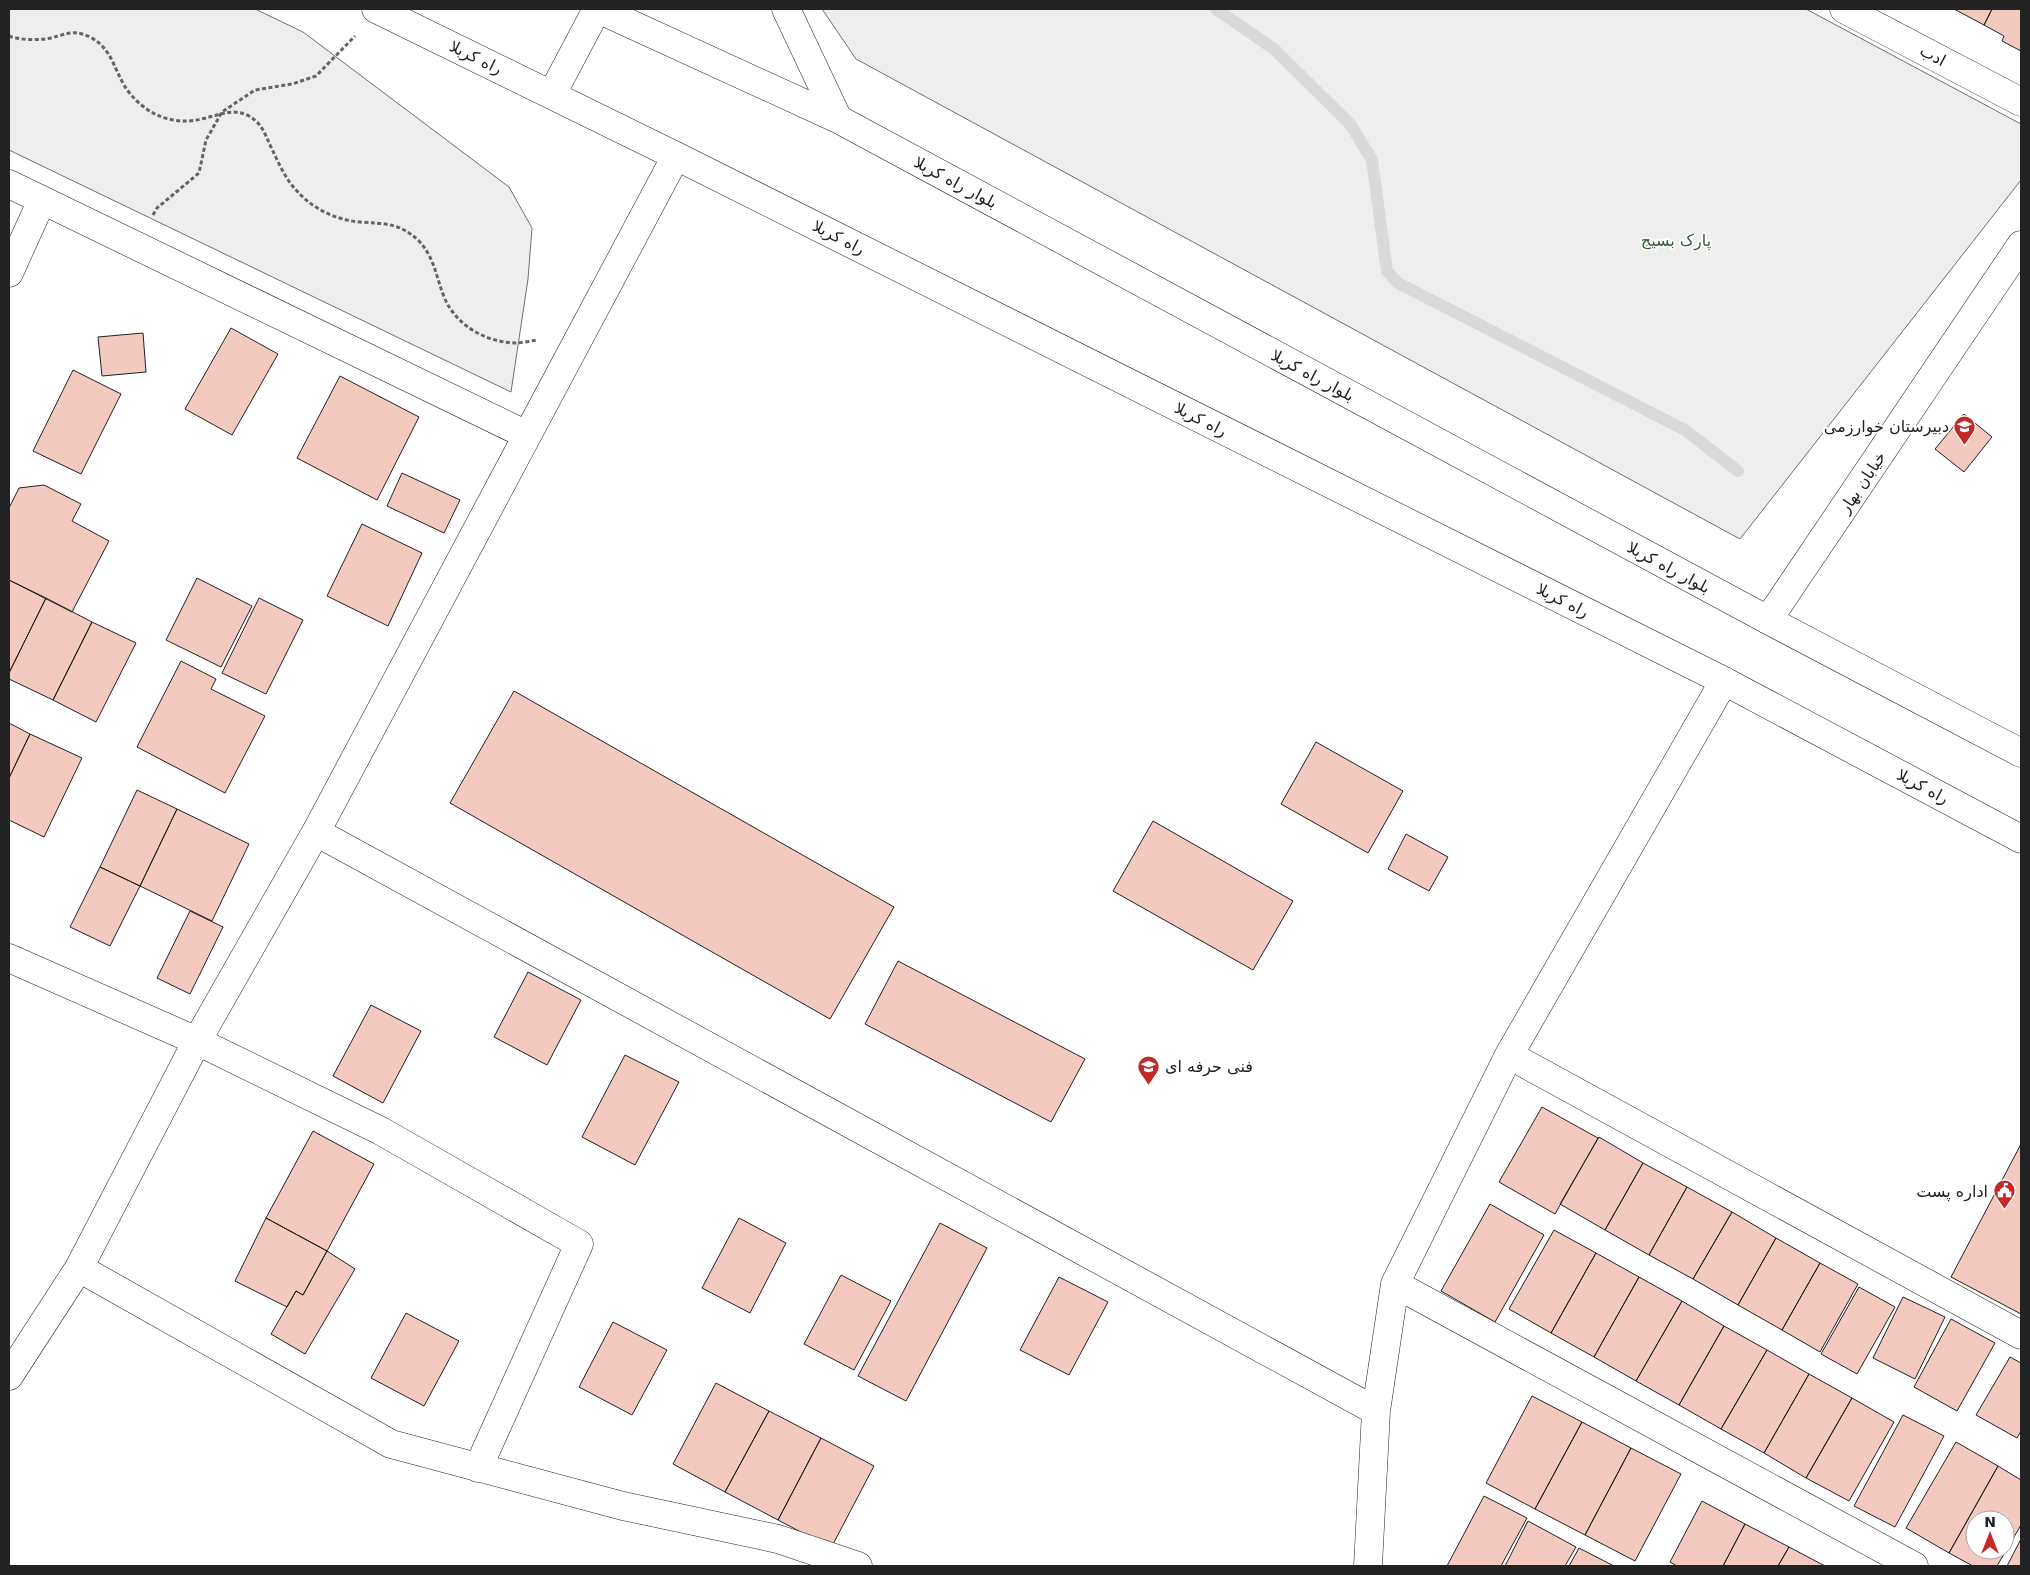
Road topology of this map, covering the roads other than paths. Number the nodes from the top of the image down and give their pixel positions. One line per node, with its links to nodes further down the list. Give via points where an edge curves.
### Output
1 (377, 9): 5 (street, راه کربلا)
2 (597, 9): 5 (street); 7 (street, بلوار راه کربلا)
3 (786, 9): 7 (street)
4 (1844, 9): 6 (street, ادب)
5 (552, 94): 8 (street, راه کربلا)
6 (2021, 102)
7 (838, 119): 14 (street, بلوار راه کربلا)
8 (676, 156): 13 (street); 15 (street, راه کربلا)
9 (9, 184): 10 (street)
10 (42, 200): 12 (street); 13 (street)
11 (2021, 245): 14 (street, خیابان بهار)
12 (9, 273)
13 (527, 435): 17 (street)
14 (1768, 620): 16 (street, بلوار راه کربلا)
15 (1724, 681): 18 (street, راه کربلا); 21 (street)
16 (2021, 753)
17 (316, 832): 20 (street); 26 (street)
18 (2021, 839)
19 (9, 958): 20 (street)
20 (197, 1041): 22 (street); 27 (street, via 381,1131 579,1244)
21 (1508, 1054): 23 (street); 24 (street)
22 (79, 1268): 25 (street); 27 (street, via 392,1444)
23 (1395, 1284): 26 (street); 30 (street)
24 (2021, 1335)
25 (9, 1376)
26 (1376, 1411): 29 (street)
27 (478, 1468): 28 (street, via 623,1506 778,1539)
28 (858, 1566)
29 (1368, 1566)
30 (1914, 1566)

